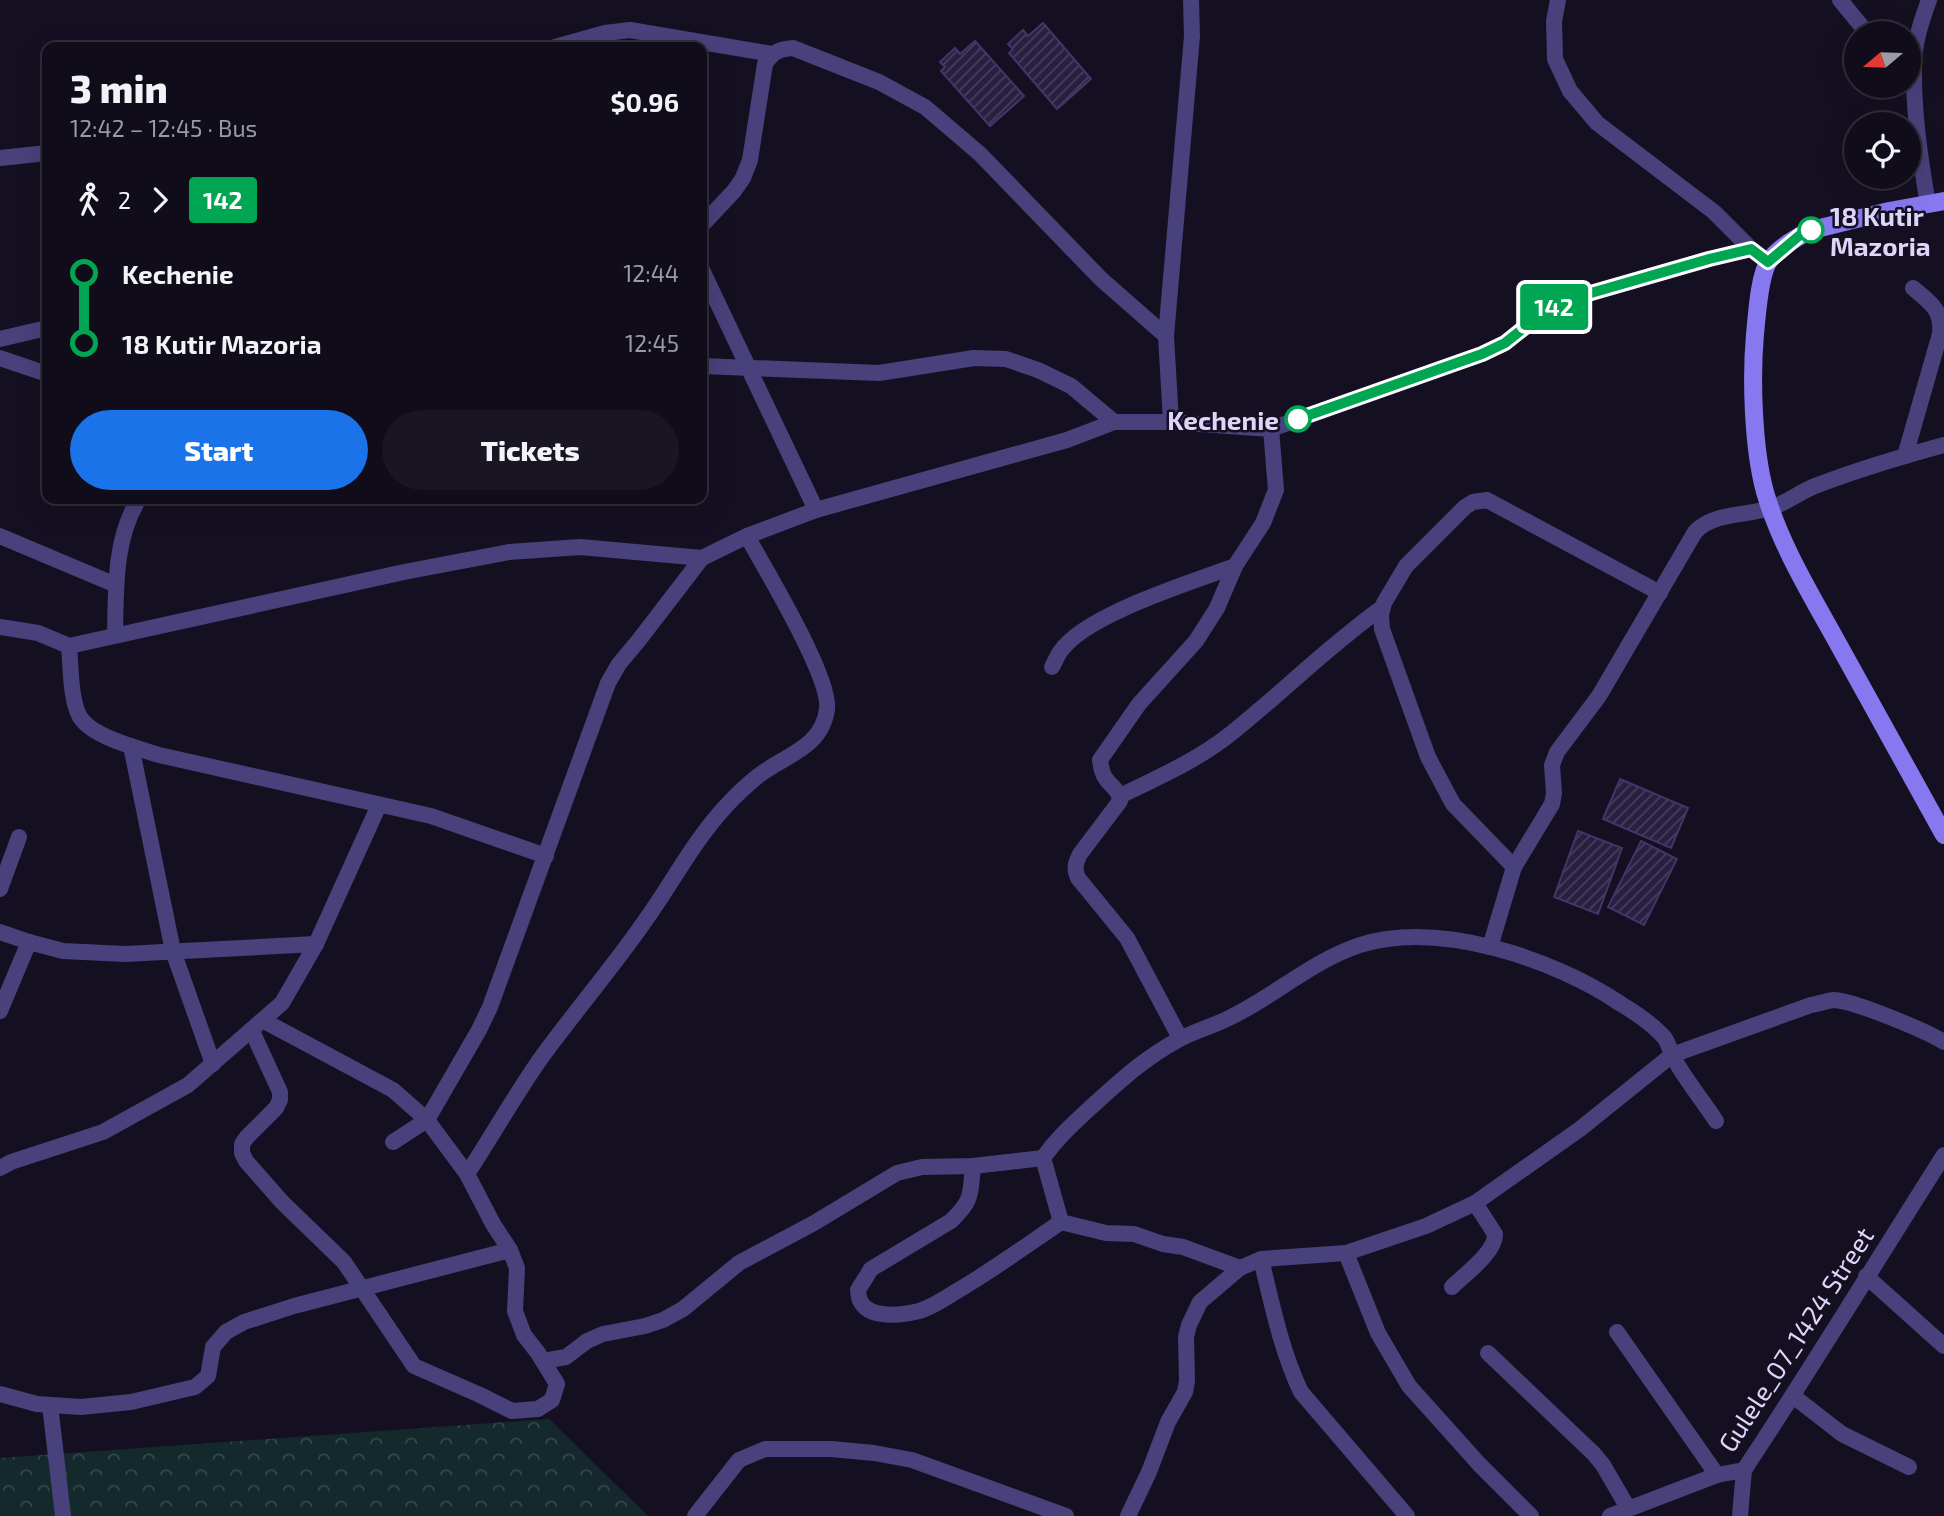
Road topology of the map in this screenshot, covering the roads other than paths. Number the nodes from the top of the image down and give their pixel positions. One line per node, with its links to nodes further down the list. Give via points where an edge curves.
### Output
1 (1191, 0): 21 (street, via 1192,36)
2 (1558, 0): 16 (street, via 1555,59 1570,91 1597,123 1714,212)
3 (1840, 0): 5 (street)
4 (1929, 0): 6 (street)
5 (1857, 21)
6 (1922, 21)
7 (573, 42): 8 (street, via 630,30)
8 (701, 42)
9 (707, 43): 10 (street)
10 (772, 54): 15 (street, via 765,64 743,178); 21 (street, via 793,48 879,82 925,107 980,154 1101,279)
11 (1915, 98): 14 (street, via 1918,146)
12 (42, 154): 13 (street)
13 (0, 158)
14 (1936, 203): 17 (main road, via 1812,230)
15 (707, 220)
16 (1751, 249): 17 (street); 29 (street, via 1577,297 1482,354)
17 (1768, 262): 33 (main road, via 1757,310 1755,417 1765,492)
18 (707, 280): 25 (street)
19 (1913, 288): 31 (street, via 1937,310 1941,320)
20 (42, 329): 22 (street)
21 (1166, 336): 28 (street)
22 (0, 339)
23 (0, 358): 26 (street)
24 (707, 366): 25 (street)
25 (750, 369): 27 (street, via 879,373 974,358 1006,359 1072,386); 34 (street)
26 (42, 372)
27 (1114, 422): 28 (street); 34 (street, via 1067,440)
28 (1171, 422): 29 (street)
29 (1271, 429): 38 (street, via 1276,489 1263,523)
30 (1944, 445): 31 (street)
31 (1905, 456): 33 (street, via 1810,488)
32 (136, 504): 39 (street, via 128,521)
33 (1772, 508): 40 (street, via 1701,525); 49 (main road, via 1803,580)
34 (816, 510): 36 (street)
35 (0, 536): 39 (street)
36 (747, 537): 37 (street); 72 (street, via 812,656 828,704 825,723 802,749 758,776 728,803 702,834 648,917 540,1059)
37 (702, 558): 43 (street, via 580,547 509,552); 51 (street, via 608,683)
38 (1235, 566): 45 (street, via 1113,613 1070,641); 47 (street, via 1196,641 1139,704 1100,761 1105,779)
39 (116, 585): 43 (street)
40 (1660, 593): 41 (street, via 1487,500 1465,507 1423,548 1406,566); 52 (street, via 1599,696 1557,752 1552,765 1552,804)
41 (1383, 607): 47 (street, via 1222,740); 52 (street, via 1382,629 1427,757 1453,804)
42 (0, 627): 44 (street, via 38,632)
43 (115, 635): 44 (street)
44 (69, 646): 46 (street, via 74,699 81,719 100,734)
45 (1052, 667)
46 (131, 746): 48 (street); 58 (street)
47 (1120, 796): 61 (street, via 1074,864 1075,871 1127,938)
48 (379, 805): 51 (street, via 431,816); 56 (street)
49 (1944, 835)
50 (19, 837): 53 (street)
51 (546, 856): 65 (street, via 490,1007)
52 (1514, 867): 57 (street)
53 (0, 889)
54 (0, 932): 55 (street)
55 (29, 942): 58 (street, via 63,951); 59 (street)
56 (316, 944): 58 (street); 60 (street, via 282,1003)
57 (1490, 947): 61 (street, via 1418,937 1362,945 1308,969 1231,1017); 63 (street, via 1599,989 1664,1037)
58 (173, 951): 64 (street)
59 (0, 1011)
60 (258, 1026): 64 (street); 65 (street, via 393,1090); 81 (street, via 280,1100 247,1137 242,1153 282,1202 344,1262)
61 (1180, 1038): 69 (street, via 1127,1074 1055,1141)
62 (1944, 1042): 63 (street, via 1833,1000)
63 (1672, 1055): 66 (street); 73 (street, via 1580,1129)
64 (213, 1064): 71 (street, via 188,1085 103,1132)
65 (427, 1120): 67 (street); 72 (street)
66 (1716, 1121)
67 (393, 1142)
68 (1944, 1155): 79 (street, Gulele_07_1424 Street)
69 (1043, 1158): 70 (street); 74 (street)
70 (973, 1166): 74 (street, via 970,1197 962,1210 871,1269 858,1290 863,1306 888,1315 920,1310 969,1284); 85 (street, via 922,1167 897,1173 739,1263 663,1320 595,1337 566,1357)
71 (0, 1168)
72 (467, 1174): 75 (street)
73 (1475, 1203): 76 (street, via 1426,1226); 80 (street, via 1496,1240)
74 (1061, 1222): 78 (street, via 1106,1233 1134,1234)
75 (510, 1250): 81 (street); 85 (street, via 517,1268 515,1311 524,1335)
76 (1346, 1253): 77 (street); 98 (street, via 1378,1333 1409,1386)
77 (1262, 1259): 78 (street); 97 (street, via 1276,1323 1301,1392)
78 (1240, 1268): 96 (street, via 1200,1302 1189,1325 1185,1392)
79 (1866, 1276): 83 (street); 87 (street, Gulele_07_1424 Street)
80 (1452, 1287)
81 (362, 1289): 85 (street, via 414,1366 512,1411 538,1409 552,1400 557,1384); 88 (street, via 294,1306 226,1332 213,1347 208,1376 195,1387 131,1402)
82 (1617, 1332): 91 (street)
83 (1944, 1346)
84 (1488, 1353): 92 (street, via 1594,1454)
85 (543, 1361)
86 (0, 1394): 88 (street)
87 (1793, 1396): 89 (street, via 1842,1434); 90 (street, Gulele_07_1424 Street)
88 (50, 1405): 93 (street)
89 (1909, 1467)
90 (1744, 1470): 91 (street, Gulele_07_1424 Street); 100 (street)
91 (1717, 1475): 92 (street, Gulele_07_1424 Street)
92 (1628, 1508): 99 (street, Gulele_07_1424 Street)
93 (63, 1516)
94 (695, 1516): 95 (street, via 739,1460 765,1449 874,1453 912,1460)
95 (1066, 1516)
96 (1128, 1516)
97 (1407, 1516)
98 (1531, 1516)
99 (1610, 1516)
100 (1740, 1516)

